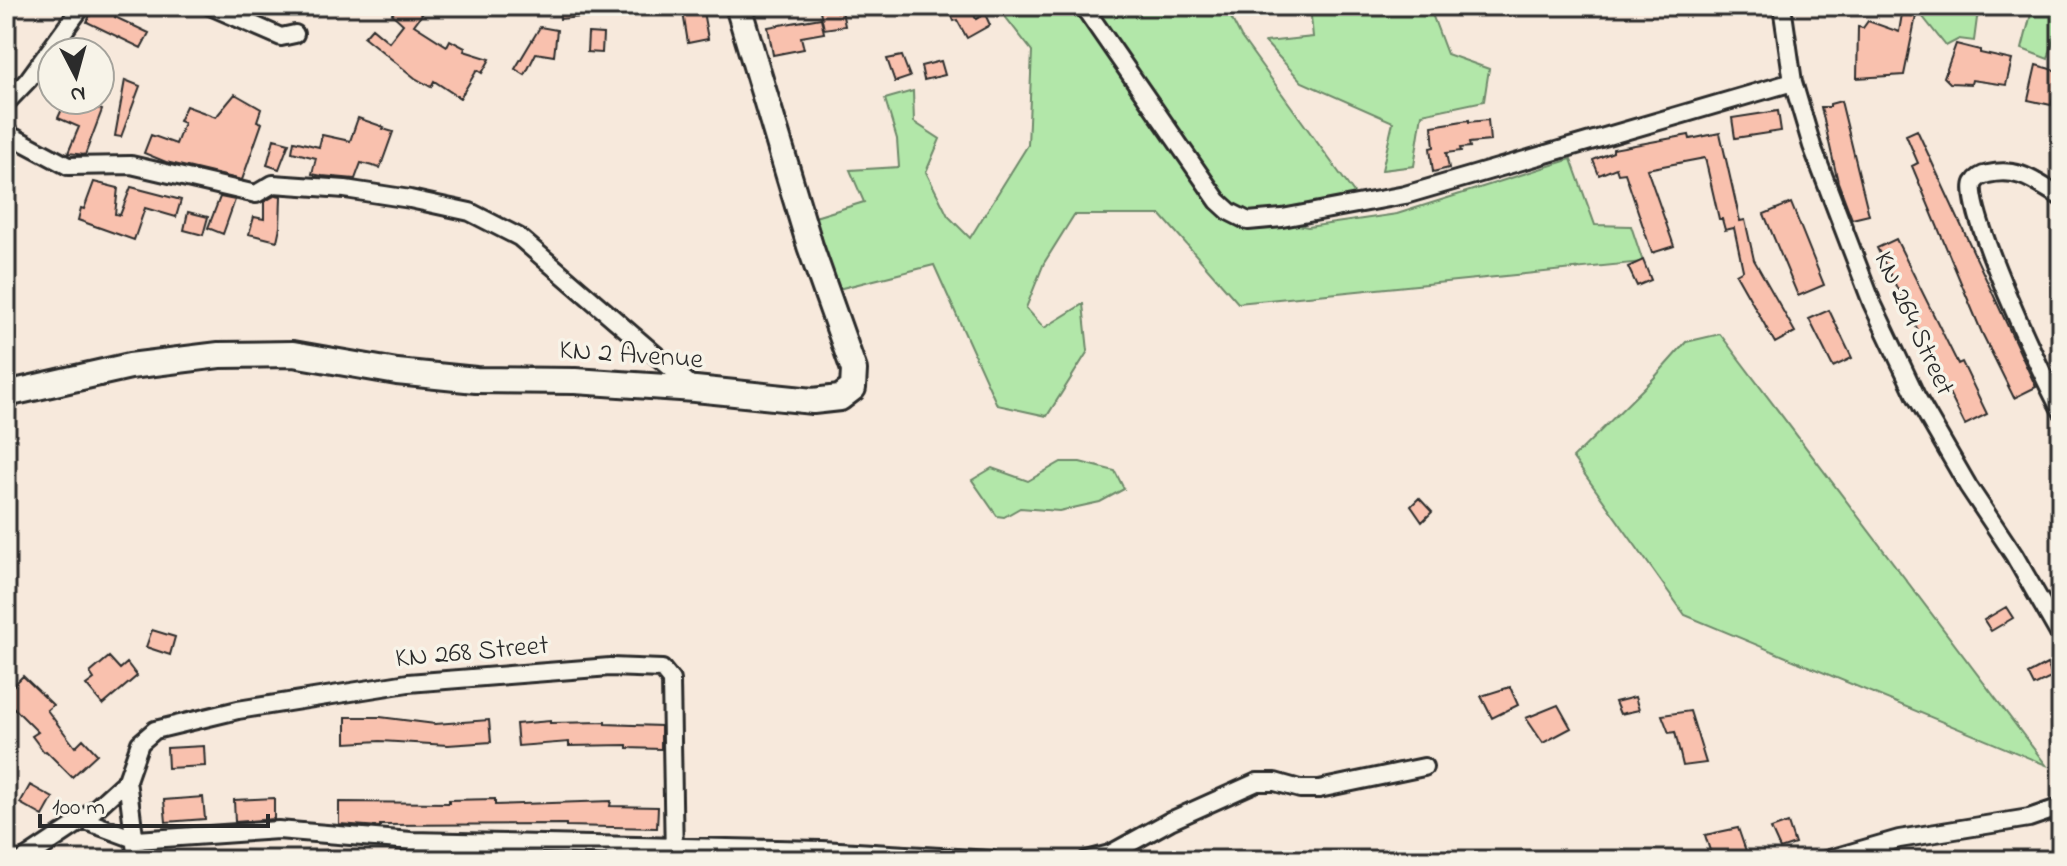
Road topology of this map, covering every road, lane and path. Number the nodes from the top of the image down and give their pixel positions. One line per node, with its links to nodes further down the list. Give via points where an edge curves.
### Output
1 (82, 6): 8 (street)
2 (210, 6): 6 (street, via 281,37)
3 (738, 6): 11 (main road, KN 2 Avenue, via 810,246 854,370 853,388 840,398 813,401)
4 (1083, 6): 7 (street, via 1218,201 1248,221 1405,195)
5 (1782, 6): 7 (street, KN 264 Street)
6 (295, 34)
7 (1793, 82): 14 (street, KN 264 Street, via 1829,195 1916,396)
8 (6, 103)
9 (6, 133): 11 (street, via 68,166 131,165 256,194 273,184 345,189 470,212 519,237)
10 (2061, 197): 13 (street, via 2019,173 2002,171 1982,175 1973,184 1972,197 2017,317)
11 (695, 389): 12 (main road, KN 2 Avenue, via 476,380 293,354 219,355 130,366)
12 (7, 391)
13 (2061, 410)
14 (2061, 637)
15 (1424, 767): 25 (street, via 1319,789 1257,782 1110,854)
16 (127, 780): 18 (street); 19 (street); 20 (street, KN 268 Street, via 146,735 238,710 408,683 610,667 662,669 673,690)
17 (2061, 807): 26 (street, via 2029,818 1899,839)
18 (83, 820): 19 (street); 22 (street)
19 (137, 840): 20 (street, via 278,830); 23 (street)
20 (674, 852): 21 (street)
21 (755, 854): 24 (street)
22 (23, 860)
23 (137, 860)
24 (991, 860)
25 (1087, 860)
26 (1826, 860)

